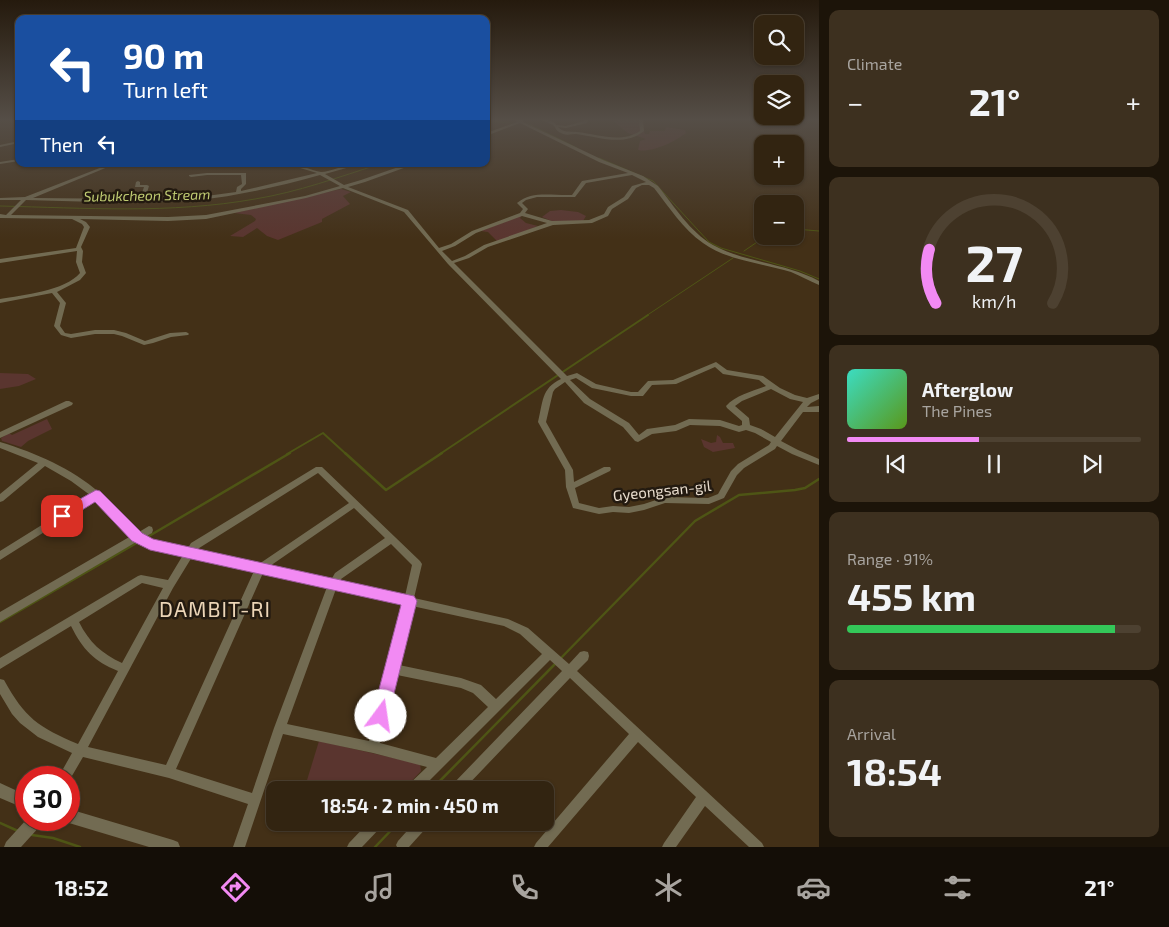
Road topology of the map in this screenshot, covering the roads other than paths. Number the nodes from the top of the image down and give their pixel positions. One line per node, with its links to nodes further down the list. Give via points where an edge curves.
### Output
1 (599, 160): 10 (street)
2 (15, 161): 3 (street)
3 (0, 163)
4 (77, 167): 11 (street)
5 (105, 167): 11 (street)
6 (301, 167): 9 (street)
7 (345, 167): 9 (street)
8 (401, 167): 15 (street)
9 (323, 174): 15 (street); 16 (street)
10 (633, 174): 14 (street); 20 (street, via 584,182 573,196 528,198 519,203 526,209)
11 (83, 175): 18 (street)
12 (191, 176): 16 (street, via 244,174 244,184)
13 (138, 182): 19 (street, via 137,186 146,186)
14 (651, 183): 24 (street, via 634,188 598,219 583,223); 29 (street, via 712,247 801,274)
15 (342, 187): 23 (street, via 206,217); 26 (street, via 403,209)
16 (238, 193): 19 (street)
17 (0, 199): 18 (street)
18 (24, 200): 19 (street); 21 (street)
19 (142, 201)
20 (522, 214): 24 (street); 26 (street)
21 (8, 215): 22 (street); 23 (street)
22 (0, 216)
23 (48, 216): 25 (street, via 74,218 84,223 87,227)
24 (552, 223): 28 (street, via 486,246)
25 (79, 249): 27 (street); 30 (street, via 82,276)
26 (438, 250): 28 (street)
27 (0, 261)
28 (450, 263): 33 (street)
29 (819, 283)
30 (53, 291): 31 (street); 32 (street, via 63,303 57,326 63,334 114,332 144,343)
31 (0, 301)
32 (186, 334)
33 (563, 376): 34 (street, via 577,375 594,386 640,394 650,382 674,382 716,364 725,372 761,378); 40 (street, via 587,401 626,425 638,439 650,431 676,428 690,422 720,423 739,429); 47 (street, Gyeongsan-gil, via 547,393 542,422 569,470)
34 (772, 386): 36 (street); 40 (street, via 730,406 746,420)
35 (819, 396): 36 (street, Gyeongsan-gil)
36 (808, 401): 39 (street, Gyeongsan-gil)
37 (69, 403): 41 (street)
38 (819, 409): 39 (street)
39 (800, 410): 42 (street, Gyeongsan-gil)
40 (746, 427): 42 (street)
41 (0, 435)
42 (777, 442): 45 (street); 47 (street, Gyeongsan-gil, via 741,466 730,478 724,494 709,501 665,500 644,508 599,511 576,506)
43 (0, 445): 44 (street)
44 (45, 462): 48 (street); 49 (street)
45 (819, 462)
46 (607, 469): 47 (street, Gyeongsan-gil)
47 (570, 486)
48 (96, 495): 52 (street); 55 (street)
49 (0, 499)
50 (354, 504): 53 (street); 54 (street, via 319,469 194,546); 56 (street)
51 (149, 530): 52 (street)
52 (137, 537): 54 (street, via 150,544); 60 (street)
53 (391, 539): 57 (street, via 338,576); 59 (street, via 417,564)
54 (189, 553): 56 (street); 58 (street)
55 (0, 556)
56 (260, 568): 57 (street); 76 (street)
57 (333, 584): 59 (street); 70 (street)
58 (170, 585): 61 (street, via 141,579); 65 (street)
59 (409, 601): 62 (street, via 505,622 524,631); 66 (street)
60 (0, 617)
61 (74, 621): 64 (street); 65 (street, via 82,640 101,659)
62 (550, 653): 67 (street); 69 (street)
63 (584, 656): 67 (street)
64 (0, 664)
65 (125, 669): 73 (street)
66 (393, 669): 69 (street, via 477,688); 72 (street)
67 (570, 671): 71 (street); 78 (street)
68 (0, 684): 73 (street, via 17,714 38,732)
69 (496, 707): 74 (street)
70 (280, 728): 72 (street); 82 (street)
71 (637, 734): 80 (street); 92 (street)
72 (373, 748): 74 (street)
73 (80, 751): 75 (street); 76 (street)
74 (438, 764): 77 (street)
75 (71, 766)
76 (169, 772): 82 (street)
77 (420, 781)
78 (464, 781)
79 (0, 790): 81 (street)
80 (704, 797): 93 (street); 94 (street)
81 (15, 798)
82 (255, 800): 89 (street)
83 (80, 819): 88 (street)
84 (26, 831): 87 (street)
85 (369, 831): 90 (street)
86 (415, 831): 91 (street)
87 (11, 847)
88 (173, 847)
89 (239, 847)
90 (353, 847)
91 (403, 847)
92 (540, 847)
93 (668, 847)
94 (758, 847)

